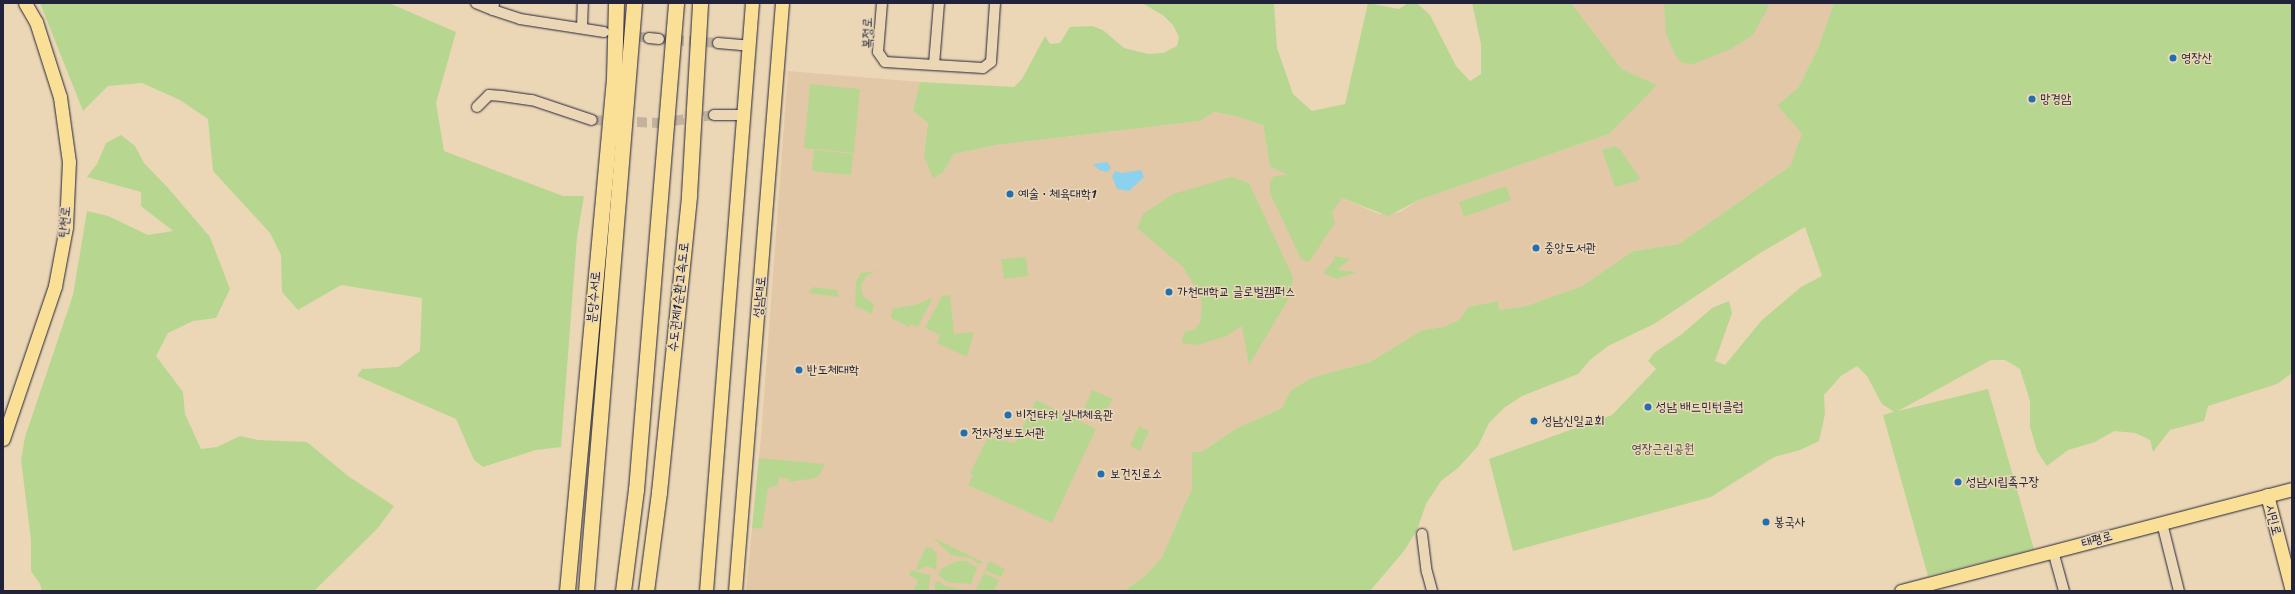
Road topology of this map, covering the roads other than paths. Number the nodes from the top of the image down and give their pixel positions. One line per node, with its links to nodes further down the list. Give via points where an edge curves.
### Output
1 (25, 3): 23 (main road, 탄천로, via 36,22 60,98 69,162 66,220 55,286)
2 (476, 3): 13 (street)
3 (583, 3): 14 (street)
4 (616, 3): 30 (highway, 분당수서로, via 614,79)
5 (634, 3): 31 (highway, 분당수서로)
6 (676, 3): 32 (highway, 수도권제1순환고속도로, via 637,482)
7 (700, 3): 33 (highway, 수도권제1순환고속도로, via 689,195 659,492)
8 (752, 3): 17 (main road)
9 (782, 3): 35 (main road, 성남대로)
10 (882, 3): 18 (street, 복정로, via 878,52 885,62)
11 (939, 3): 18 (street)
12 (995, 3): 18 (street, via 991,62 982,68)
13 (493, 6): 14 (street, via 520,19)
14 (582, 27): 15 (street)
15 (604, 32)
16 (718, 43): 17 (street)
17 (750, 46): 21 (main road)
18 (934, 64)
19 (477, 107): 22 (street, via 489,95 502,96 532,100)
20 (714, 115): 21 (street)
21 (744, 115): 34 (main road)
22 (592, 120)
23 (3, 438)
24 (2292, 489): 25 (main road, 태평로)
25 (2267, 495): 26 (main road, 태평로); 40 (main road, 시민로)
26 (2162, 523): 28 (main road, 태평로); 39 (street)
27 (1422, 534): 36 (street)
28 (2052, 551): 29 (main road, 태평로); 38 (street)
29 (1936, 587): 37 (main road, 태평로)
30 (567, 591)
31 (586, 591)
32 (623, 591)
33 (646, 591)
34 (706, 591)
35 (735, 591)
36 (1432, 591)
37 (1901, 591)
38 (2064, 591)
39 (2179, 591)
40 (2292, 591)

